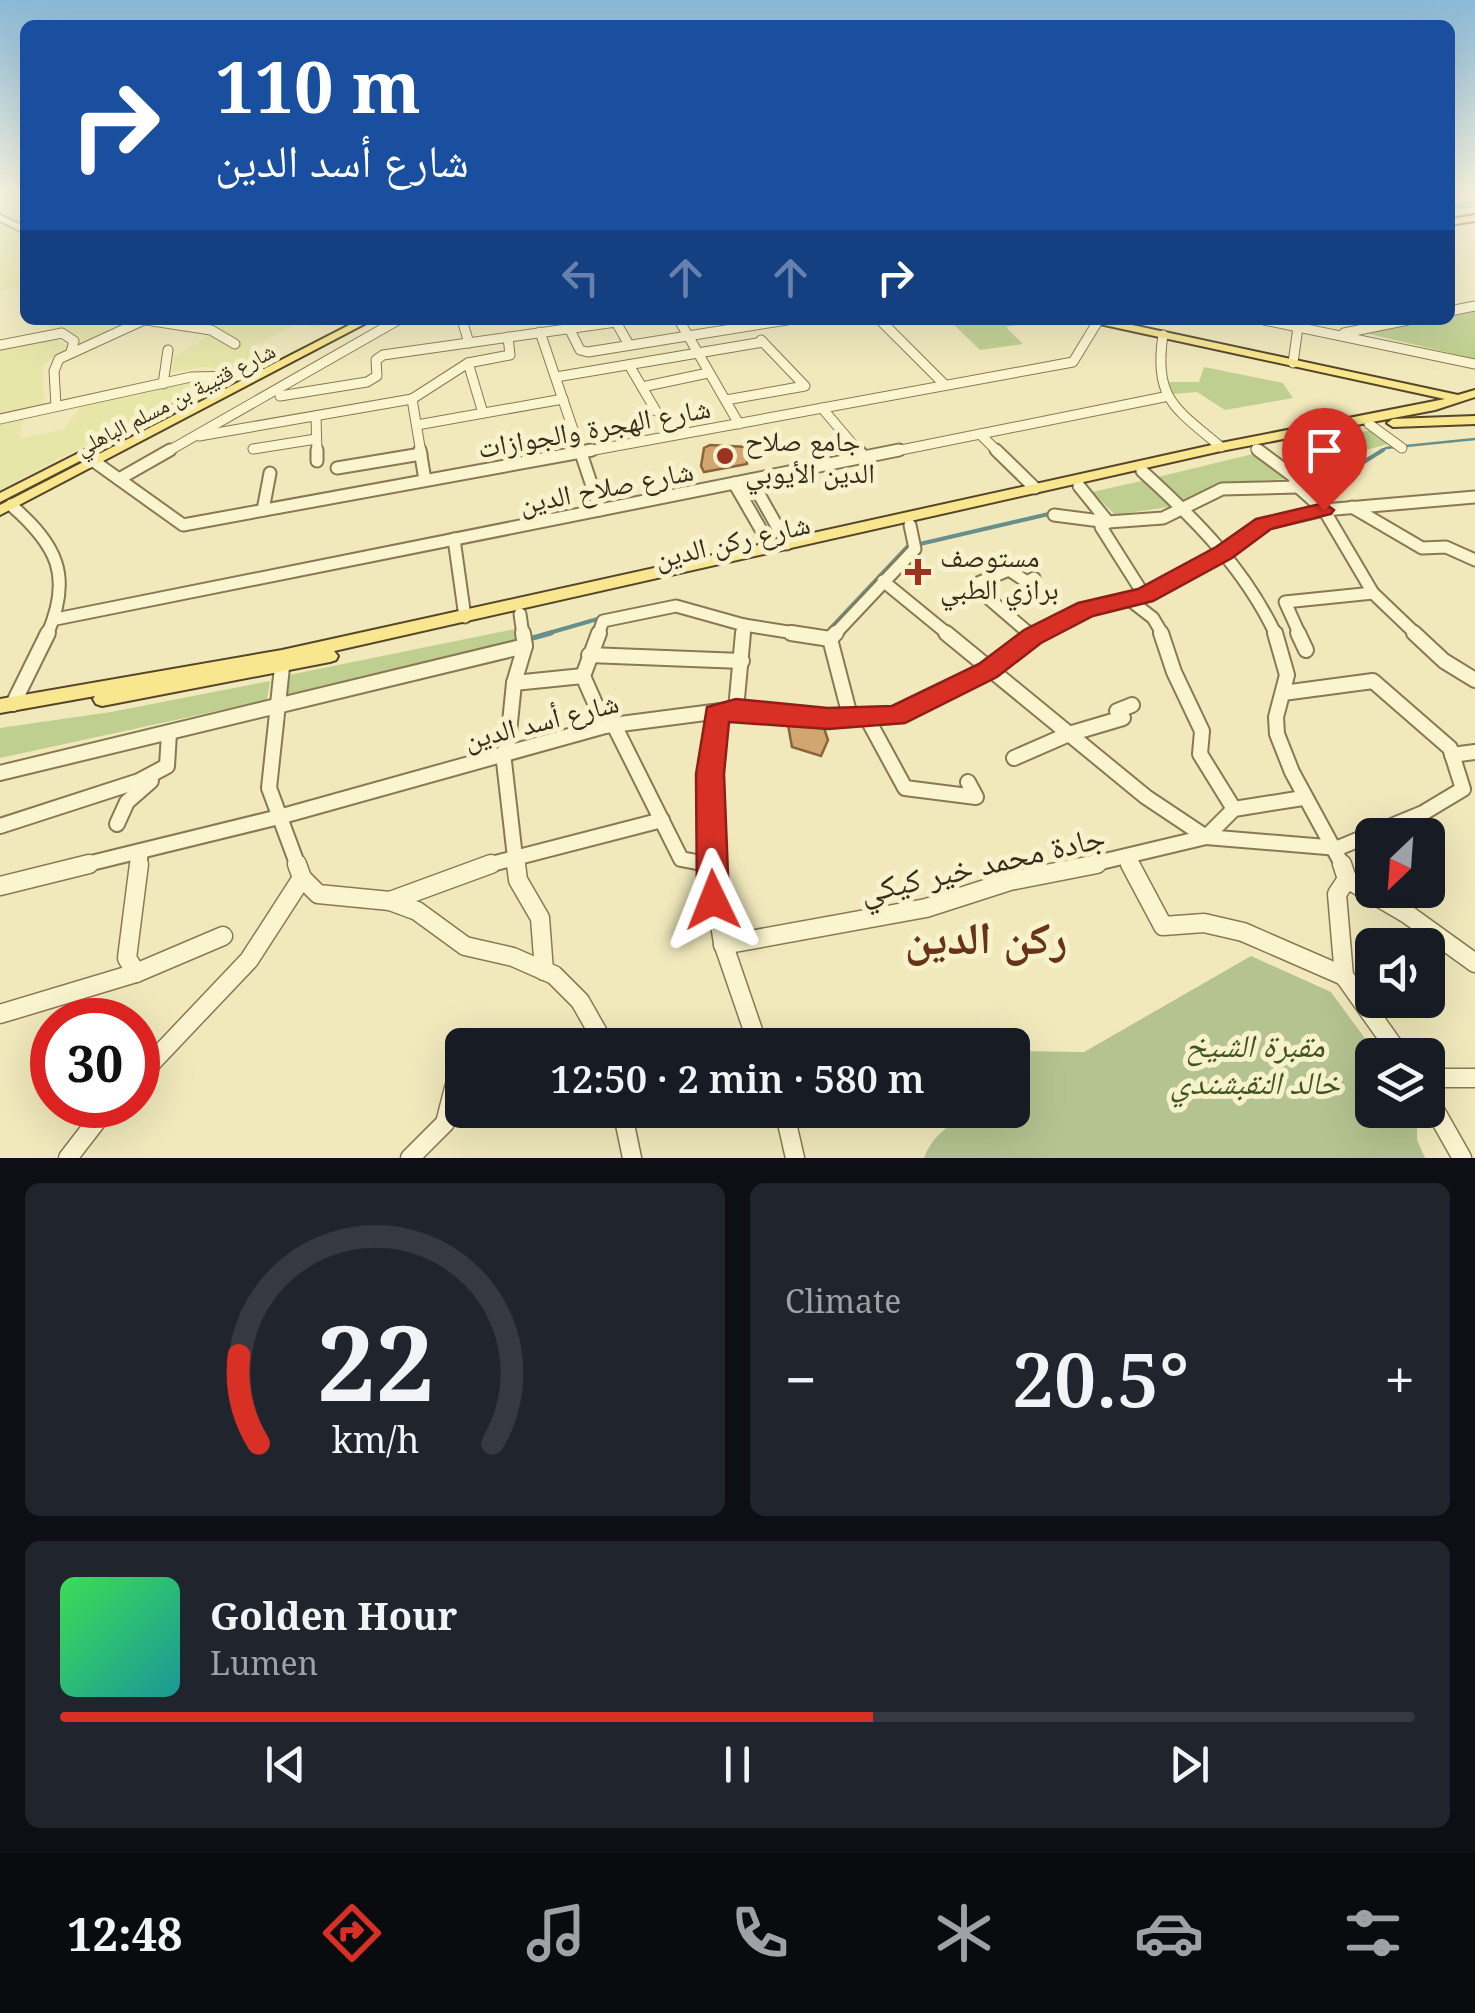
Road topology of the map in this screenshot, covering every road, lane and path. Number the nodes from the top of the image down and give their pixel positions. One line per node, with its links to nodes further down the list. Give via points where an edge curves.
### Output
1 (133, 325): 29 (street)
2 (178, 325): 26 (street, via 211,330)
3 (338, 325): 36 (main road, شارع قتيبة بن مسلم الباهلي)
4 (357, 325): 73 (main road, شارع قتيبة بن مسلم الباهلي)
5 (389, 325): 64 (street)
6 (464, 325): 24 (street)
7 (592, 325): 17 (street)
8 (618, 325): 27 (street)
9 (716, 325): 18 (street)
10 (749, 325): 23 (street)
11 (885, 325): 39 (street)
12 (1093, 325): 39 (street, شارع الهجرة والجوازات, via 1073,362)
13 (1117, 325): 21 (main road)
14 (1288, 325): 16 (street)
15 (1384, 325): 20 (street)
16 (1298, 327): 20 (street); 32 (street)
17 (568, 328): 19 (street); 27 (street, via 583,352)
18 (684, 328): 27 (street); 30 (street)
19 (540, 332): 22 (street); 37 (street)
20 (1336, 335): 33 (street)
21 (1163, 336): 32 (main road); 44 (street, via 1156,369)
22 (508, 337): 24 (street); 31 (street, via 510,355)
23 (763, 342): 30 (street); 48 (street, via 804,386)
24 (469, 343): 43 (street, via 384,356 376,360 374,380)
25 (0, 344): 29 (street, via 57,332 74,341)
26 (235, 344)
27 (628, 346)
28 (168, 350): 38 (street)
29 (71, 352): 50 (street, via 56,364)
30 (699, 354): 34 (street); 35 (street)
31 (468, 363): 47 (street); 54 (street)
32 (1293, 364): 40 (main road)
33 (1475, 364)
34 (629, 365): 37 (street); 41 (street)
35 (708, 374): 41 (street); 48 (street)
36 (240, 376): 38 (street); 85 (main road, شارع قتيبة بن مسلم الباهلي)
37 (556, 377): 45 (street)
38 (164, 384): 50 (street)
39 (944, 384): 52 (street, شارع الهجرة والجوازات)
40 (1393, 386): 46 (main road); 51 (main road)
41 (642, 387): 53 (street)
42 (1475, 393): 46 (main road, شارع ركن الدين)
43 (280, 396)
44 (1164, 397): 63 (street, شارع صلاح الدين); 66 (street)
45 (563, 398): 54 (street); 70 (street)
46 (1456, 398): 49 (main road); 51 (main road, شارع ركن الدين)
47 (412, 399): 55 (street); 60 (street)
48 (726, 400): 59 (street)
49 (1475, 403)
50 (56, 406): 56 (street)
51 (1435, 406): 57 (main road); 66 (main road, شارع ركن الدين)
52 (822, 408): 59 (street, شارع الهجرة والجوازات); 71 (street)
53 (656, 411)
54 (484, 413): 60 (street)
55 (316, 416): 61 (street); 65 (street)
56 (0, 418)
57 (1454, 418): 58 (main road, شارع ركن الدين); 62 (main road, شارع ركن الدين)
58 (1475, 420)
59 (739, 424): 70 (street, شارع الهجرة والجوازات)
60 (417, 425): 69 (street)
61 (253, 427): 64 (street); 65 (street, via 253,452)
62 (1376, 428): 67 (main road, شارع ركن الدين); 68 (street)
63 (980, 434): 71 (street, شارع صلاح الدين); 83 (street)
64 (193, 437): 77 (street)
65 (316, 439): 72 (street)
66 (1221, 447): 83 (main road, شارع ركن الدين)
67 (1256, 448): 75 (main road, شارع ركن الدين); 81 (street)
68 (1402, 448)
69 (421, 454): 74 (street); 78 (street)
70 (578, 454): 78 (street, شارع الهجرة والجوازات); 89 (street)
71 (864, 457): 79 (street, شارع صلاح الدين)
72 (316, 460)
73 (94, 462): 77 (street, شارع الهجرة والجوازات); 85 (main road, شارع قتيبة بن مسلم الباهلي)
74 (337, 468)
75 (1142, 471): 82 (main road, شارع ركن الدين); 87 (street)
76 (270, 474): 88 (street)
77 (120, 478): 88 (street, شارع الهجرة والجوازات, via 183,525)
78 (425, 480): 88 (street, شارع الهجرة والجوازات)
79 (751, 480): 80 (street, شارع صلاح الدين); 95 (street)
80 (734, 483): 89 (street, شارع صلاح الدين); 96 (street)
81 (1296, 484): 87 (street, via 1222,489); 90 (street)
82 (1079, 486): 92 (street); 93 (main road, شارع ركن الدين)
83 (1035, 488): 95 (main road, شارع ركن الدين)
84 (1475, 497): 86 (street, شارع أسد الدين)
85 (4, 504): 105 (street, via 36,522 60,557)
86 (1352, 507): 90 (street, شارع أسد الدين); 98 (street, via 1422,548 1446,547)
87 (1183, 508): 92 (street, via 1163,518); 97 (street)
88 (263, 510)
89 (600, 510): 94 (street, شارع صلاح الدين)
90 (1324, 510): 97 (street, شارع أسد الدين, via 1264,524); 101 (street)
91 (1054, 515): 92 (street)
92 (1107, 519): 102 (street, via 1101,527)
93 (913, 538): 100 (street); 103 (main road, شارع ركن الدين)
94 (454, 540): 104 (street); 105 (street, شارع صلاح الدين)
95 (787, 544): 96 (main road, شارع ركن الدين)
96 (771, 547): 104 (main road, شارع ركن الدين)
97 (1224, 552): 102 (street, شارع أسد الدين); 118 (street, via 1246,577 1272,631 1288,671)
98 (1475, 560)
99 (1034, 578): 107 (street, via 1028,582 1009,570 973,585)
100 (884, 581): 108 (street); 114 (street)
101 (1373, 593): 110 (street, via 1285,602); 116 (street, via 1444,661)
102 (1138, 598): 107 (street, شارع أسد الدين, via 1086,609); 138 (street, via 1168,645 1202,731 1200,754)
103 (520, 614): 109 (street); 113 (main road, شارع ركن الدين)
104 (465, 617): 120 (main road, شارع ركن الدين)
105 (56, 619): 120 (street)
106 (744, 626): 108 (street); 111 (street, via 676,603 603,621); 112 (street)
107 (1032, 636): 114 (street, شارع أسد الدين)
108 (830, 639): 124 (street)
109 (524, 642): 117 (street); 119 (street)
110 (1306, 650)
111 (589, 655): 112 (street); 115 (street)
112 (742, 661): 122 (street)
113 (282, 667): 119 (street); 125 (main road, شارع ركن الدين)
114 (988, 670): 126 (street, شارع أسد الدين, via 896,716); 129 (street)
115 (583, 676): 117 (street); 127 (street)
116 (1475, 680)
117 (514, 684): 131 (street)
118 (1284, 692): 132 (street, via 1374,681); 137 (street, via 1274,715 1277,734)
119 (279, 704): 128 (street); 139 (street, via 270,788)
120 (7, 705)
121 (1132, 705): 129 (street, via 1117,711 1123,718)
122 (736, 710): 123 (street, شارع أسد الدين); 124 (street, شارع أسد الدين)
123 (716, 714): 127 (street, شارع أسد الدين); 148 (street)
124 (850, 716): 126 (street, شارع أسد الدين)
125 (0, 717)
126 (867, 718): 136 (street, via 905,788 976,797)
127 (610, 725): 131 (street, شارع أسد الدين); 140 (street)
128 (169, 733): 134 (street); 135 (street)
129 (1069, 734): 133 (street); 143 (street)
130 (1475, 752): 132 (street)
131 (505, 753): 139 (street, شارع أسد الدين); 146 (street)
132 (1452, 755): 144 (street, via 1463,789 1423,814)
133 (1014, 758)
134 (167, 766): 141 (street, via 133,795); 142 (street, via 138,782)
135 (0, 773)
136 (968, 782)
137 (1303, 798): 138 (street); 144 (street)
138 (1234, 809): 143 (street)
139 (280, 817): 145 (street, شارع أسد الدين); 149 (street)
140 (662, 820): 146 (street); 148 (street, via 681,859)
141 (117, 824)
142 (0, 826)
143 (1206, 836): 144 (street); 147 (street, جادة محمد خير كيكي)
144 (1338, 848): 150 (street)
145 (140, 851): 151 (street, شارع أسد الدين); 157 (street, via 127,958)
146 (513, 856): 152 (street); 156 (street, via 540,918)
147 (1128, 858): 154 (street, جادة محمد خير كيكي, via 1010,881 926,908); 158 (street, via 1163,926 1204,924 1242,932)
148 (712, 865): 154 (street)
149 (302, 878): 152 (street, via 318,894); 163 (street, via 211,1007)
150 (1347, 879): 155 (street); 158 (street, via 1337,894)
151 (0, 886)
152 (390, 901): 156 (street, via 417,911 465,946)
153 (223, 936): 157 (street)
154 (723, 945): 161 (street)
155 (1475, 963)
156 (544, 971): 160 (street, via 580,1001)
157 (136, 973): 159 (street)
158 (1344, 976): 162 (street)
159 (0, 1014)
160 (595, 1028)
161 (752, 1028)
162 (1388, 1038)
163 (160, 1056)
164 (1445, 1078): 165 (street)
165 (1475, 1078)
166 (445, 1123): 172 (street)
167 (91, 1128): 171 (street)
168 (626, 1128): 173 (street)
169 (788, 1128): 174 (street)
170 (1445, 1128): 175 (street)
171 (68, 1158)
172 (410, 1158)
173 (632, 1158)
174 (796, 1158)
175 (1462, 1158)

